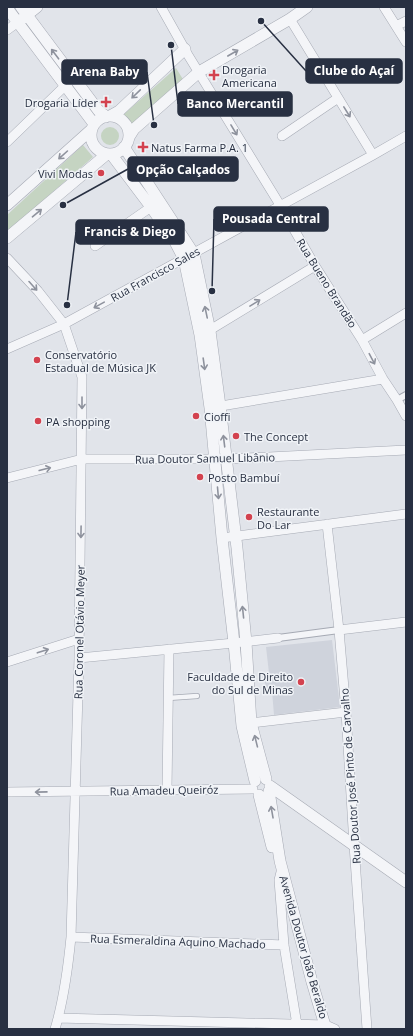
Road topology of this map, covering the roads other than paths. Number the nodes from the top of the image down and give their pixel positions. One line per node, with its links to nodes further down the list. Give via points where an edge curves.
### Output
1 (37, 7): 6 (street)
2 (161, 7): 12 (street, Rua Bueno Brandão)
3 (306, 7): 7 (street)
4 (384, 7): 9 (street)
5 (7, 8): 6 (street)
6 (22, 15): 10 (street); 14 (street)
7 (290, 20): 13 (street, one-way to 7); 15 (street)
8 (406, 21): 9 (street)
9 (396, 26): 11 (street)
10 (7, 30)
11 (406, 42)
12 (185, 48): 13 (street, Rua Bueno Brandão); 16 (street, one-way to 16, via 119,111)
13 (199, 72): 20 (street); 26 (street, Rua Bueno Brandão, one-way to 26)
14 (69, 82): 16 (street, via 98,110); 17 (street); 21 (street)
15 (338, 98): 18 (street); 24 (street, one-way to 24)
16 (108, 116): 17 (street); 20 (street, via 124,122 128,129)
17 (93, 126): 23 (street, via 90,137 93,145 99,151); 25 (street, one-way to 25)
18 (282, 136)
19 (406, 136): 24 (street, Rua Francisco Sales)
20 (128, 137): 22 (street)
21 (7, 142)
22 (124, 147): 23 (street); 30 (street, Avenida Doutor João Beraldo)
23 (109, 154): 27 (street, Avenida Doutor João Beraldo); 28 (street, one-way to 23)
24 (373, 155): 26 (street, Rua Francisco Sales)
25 (7, 205)
26 (280, 205): 30 (street, Rua Francisco Sales); 32 (street, Rua Bueno Brandão)
27 (152, 207): 29 (street); 30 (street, Avenida Doutor João Beraldo, via 174,240)
28 (7, 238)
29 (95, 246)
30 (189, 256): 34 (street, Rua Francisco Sales, one-way to 34); 35 (street, Avenida Doutor João Beraldo)
31 (7, 258): 34 (street, Rua Coronel Otávio Meyer, one-way to 34)
32 (315, 266): 35 (street, one-way to 32); 36 (street, Rua Bueno Brandão)
33 (406, 313): 36 (street)
34 (64, 324): 37 (street, Rua Francisco Sales); 44 (street, Rua Coronel Otávio Meyer, one-way to 44, via 82,377)
35 (205, 333): 41 (street, Avenida Doutor João Beraldo)
36 (362, 340): 38 (street, Rua Bueno Brandão, one-way to 38)
37 (7, 349)
38 (383, 379): 40 (street, Rua Bueno Brandão); 41 (street)
39 (406, 395): 40 (street)
40 (397, 400): 42 (street, Rua Bueno Brandão)
41 (215, 407): 45 (street, Avenida Doutor João Beraldo)
42 (406, 416)
43 (406, 450): 45 (street, Rua Doutor Samuel Libânio)
44 (82, 459): 45 (street, Rua Doutor Samuel Libânio); 46 (street, Rua Doutor Samuel Libânio, one-way to 44); 54 (street, Rua Coronel Otávio Meyer, one-way to 54)
45 (221, 459): 49 (street, Avenida Doutor João Beraldo); 50 (street, Avenida Doutor João Beraldo, one-way to 50)
46 (7, 478)
47 (406, 514): 48 (street)
48 (327, 524): 49 (street); 52 (street, Rua Doutor José Pinto de Carvalho)
49 (235, 537): 50 (street); 55 (street, Avenida Doutor João Beraldo, one-way to 49)
50 (222, 538): 55 (street, Avenida Doutor João Beraldo)
51 (406, 622): 52 (street)
52 (339, 630): 53 (street); 61 (street, Rua Doutor José Pinto de Carvalho)
53 (278, 638): 55 (street)
54 (79, 639): 57 (street, Rua Coronel Otávio Meyer); 58 (street, one-way to 54)
55 (240, 643): 56 (street); 62 (street, Avenida Doutor João Beraldo); 63 (street, Avenida Doutor João Beraldo, via 242,726)
56 (169, 649): 57 (street); 60 (street)
57 (79, 658): 65 (street, Rua Coronel Otávio Meyer)
58 (7, 662)
59 (197, 696): 60 (lane)
60 (168, 698): 64 (street)
61 (346, 712): 62 (street); 67 (street, Rua Doutor José Pinto de Carvalho)
62 (251, 723): 63 (street, Avenida Doutor João Beraldo, one-way to 62)
63 (262, 787): 64 (street, Rua Amadeu Queiróz); 67 (street); 68 (street, Avenida Doutor João Beraldo, via 271,845)
64 (167, 790): 65 (street, Rua Amadeu Queiróz)
65 (75, 791): 66 (street, Rua Amadeu Queiróz, one-way to 66); 70 (street, Rua Coronel Otávio Meyer)
66 (7, 792)
67 (354, 845): 69 (street); 76 (street, Rua Doutor José Pinto de Carvalho)
68 (281, 864): 71 (street, Avenida Doutor João Beraldo, via 279,880); 74 (street, Avenida Doutor João Beraldo, via 312,982)
69 (406, 882)
70 (71, 937): 71 (street, Rua Esmeraldina Aquino Machado); 72 (street, Rua Coronel Otávio Meyer)
71 (284, 945): 73 (street, Avenida Doutor João Beraldo)
72 (58, 1018): 73 (street); 75 (street, Rua Coronel Otávio Meyer)
73 (297, 1025): 74 (street)
74 (329, 1028)
75 (55, 1029)
76 (368, 1029)

